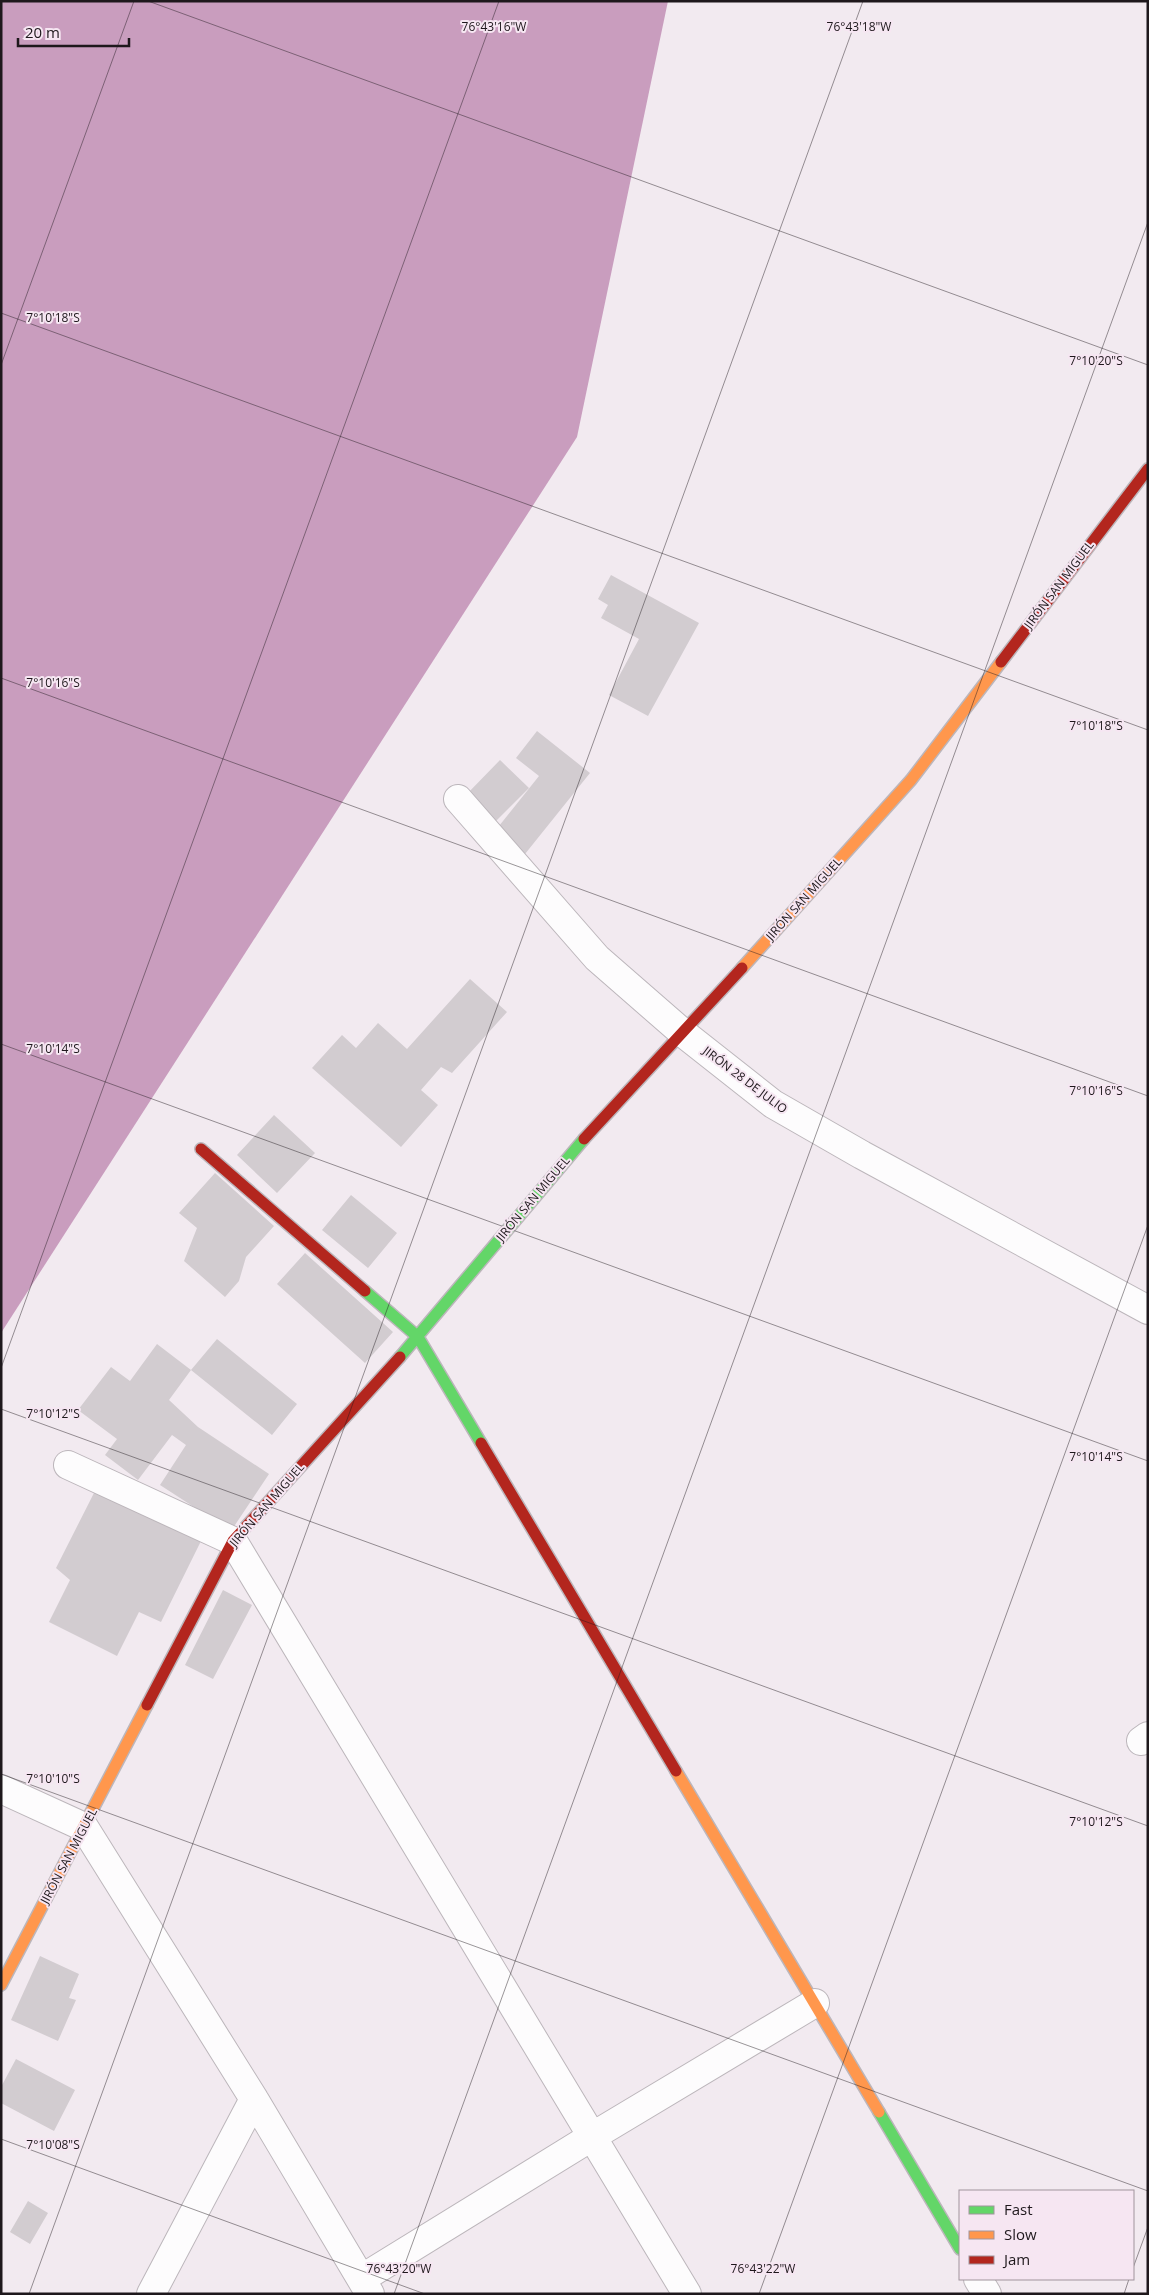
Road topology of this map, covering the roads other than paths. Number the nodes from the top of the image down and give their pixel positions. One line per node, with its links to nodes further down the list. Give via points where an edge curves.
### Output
1 (1148, 469): 3 (street, JIRÓN SAN MIGUEL, via 910,780)
2 (458, 798): 3 (street, JIRÓN 28 DE JULIO, via 597,958)
3 (683, 1033): 5 (street, JIRÓN 28 DE JULIO, via 773,1104); 6 (street, JIRÓN SAN MIGUEL, via 582,1141)
4 (201, 1150): 6 (street)
5 (1148, 1310)
6 (418, 1337): 8 (street, JIRÓN SAN MIGUEL); 12 (street)
7 (68, 1465): 8 (street)
8 (233, 1541): 10 (street, JIRÓN SAN MIGUEL); 14 (street)
9 (1, 1789): 10 (street)
10 (84, 1827): 11 (street, JIRÓN SAN MIGUEL); 13 (street)
11 (1, 1985)
12 (815, 2003): 14 (street); 15 (street)
13 (254, 2099): 17 (street); 18 (street)
14 (593, 2136): 17 (street); 19 (street)
15 (959, 2247)
16 (979, 2280): 20 (street)
17 (365, 2286)
18 (152, 2294)
19 (687, 2294)
20 (987, 2294)

